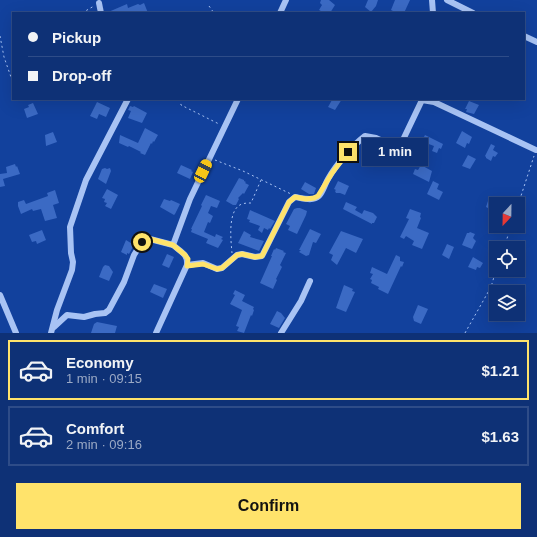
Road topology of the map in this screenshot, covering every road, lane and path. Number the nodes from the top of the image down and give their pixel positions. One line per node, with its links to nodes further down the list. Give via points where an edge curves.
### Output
1 (286, 0): 9 (street)
2 (432, 0): 10 (street)
3 (446, 0): 11 (street)
4 (99, 4): 6 (path); 7 (street)
5 (209, 6): 8 (path)
6 (84, 12)
7 (102, 12)
8 (213, 12)
9 (280, 12)
10 (433, 12)
11 (471, 12)
12 (0, 36): 15 (path)
13 (525, 36): 14 (street)
14 (537, 42)
15 (12, 80)
16 (127, 100): 33 (street, via 86,180 70,227 72,270)
17 (180, 100): 21 (path, via 181,105)
18 (238, 100): 21 (street)
19 (422, 100): 25 (street, via 401,144 391,145 365,136 332,173 318,196 306,199)
20 (426, 100): 22 (street)
21 (225, 127): 23 (street)
22 (536, 150): 26 (path)
23 (210, 158): 24 (path); 27 (street, via 190,199)
24 (261, 180): 25 (path); 28 (path, via 251,203 241,204 232,216)
25 (295, 197): 28 (street, via 285,208 262,256 242,254)
26 (520, 197)
27 (173, 245): 29 (street, via 188,259); 33 (street, via 150,239 142,242 109,310 84,317 67,315)
28 (232, 259): 29 (street, via 217,269 203,264)
29 (187, 266): 35 (street)
30 (494, 277): 37 (path)
31 (310, 281): 36 (street)
32 (0, 294): 34 (street)
33 (50, 332)
34 (16, 333)
35 (156, 333)
36 (281, 333)
37 (465, 333)

